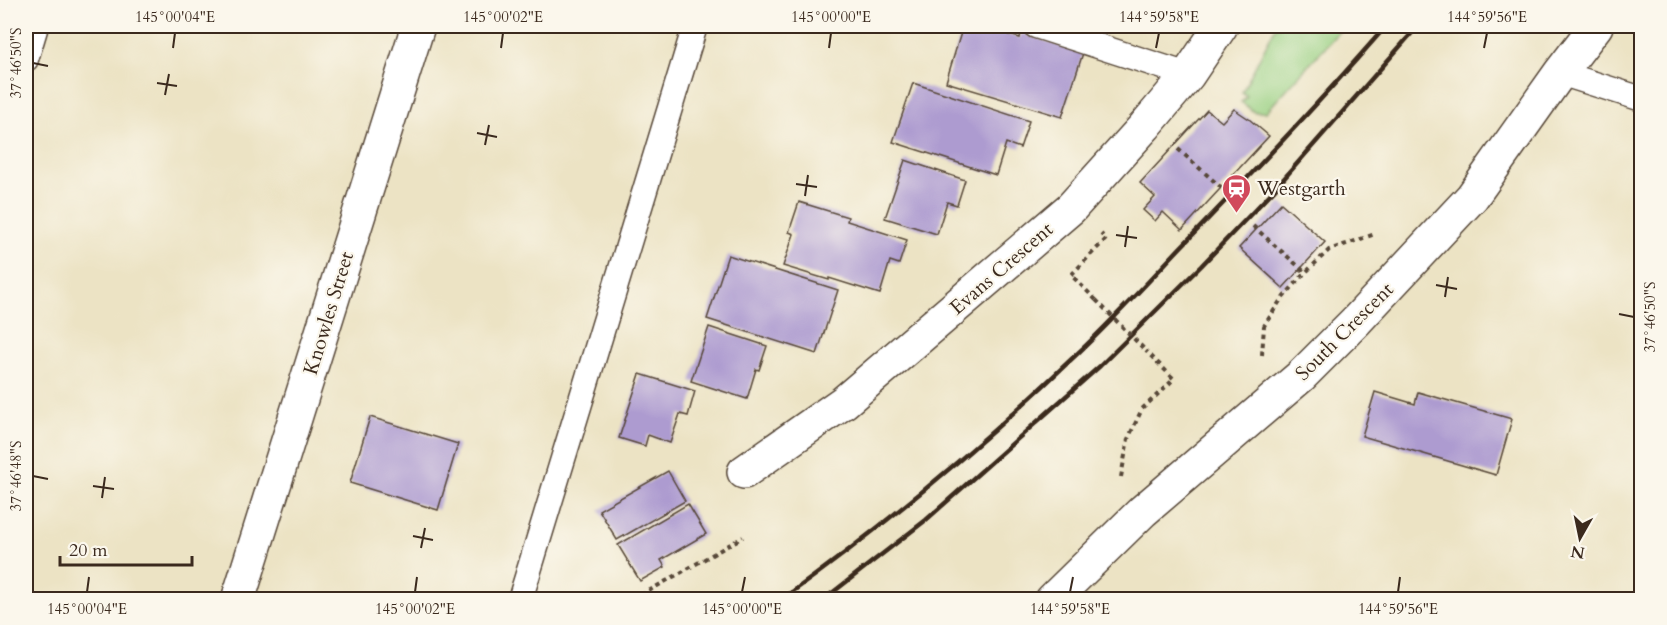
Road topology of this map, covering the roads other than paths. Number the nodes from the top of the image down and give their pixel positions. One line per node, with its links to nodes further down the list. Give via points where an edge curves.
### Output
1 (36, 26): 7 (lane)
2 (418, 26): 12 (street, Knowles Street)
3 (695, 26): 13 (lane)
4 (1036, 26): 9 (lane)
5 (1221, 26): 9 (street, Evans Crescent)
6 (1596, 26): 8 (street, South Crescent)
7 (26, 59)
8 (1560, 74): 10 (lane); 14 (street, South Crescent, via 1472,197 1357,320 1300,376 1143,511)
9 (1188, 75): 11 (street, Evans Crescent, via 1071,208 844,402)
10 (1641, 99)
11 (744, 472)
12 (238, 600)
13 (520, 600)
14 (1052, 600)

